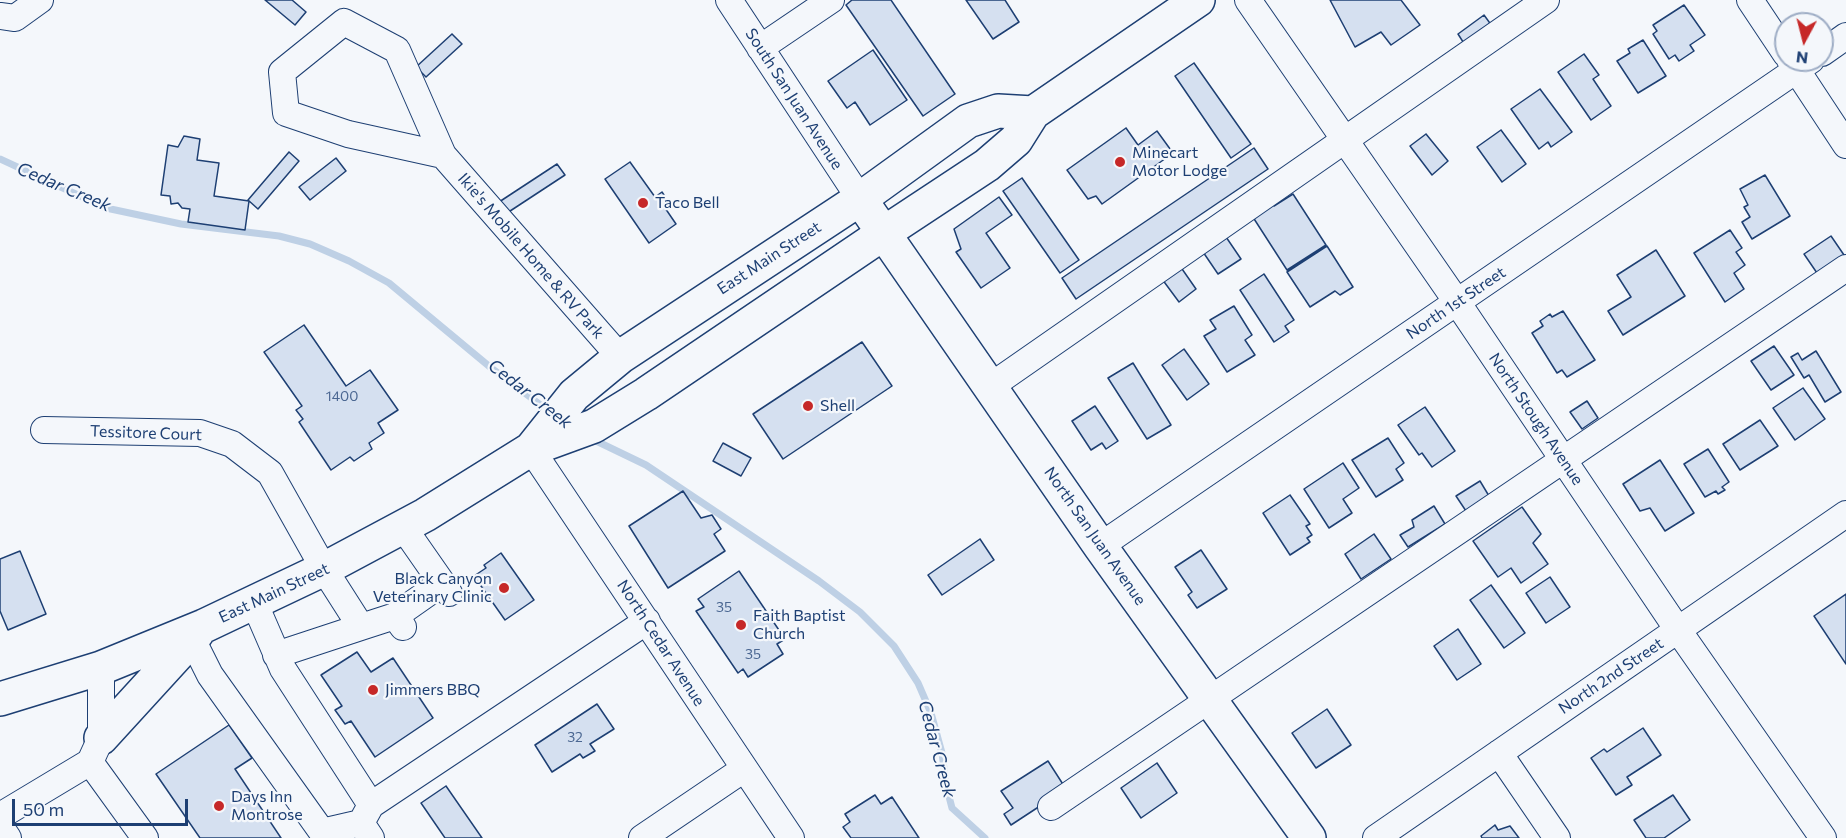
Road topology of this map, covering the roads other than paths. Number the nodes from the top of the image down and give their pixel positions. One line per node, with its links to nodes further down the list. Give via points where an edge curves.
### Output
1 (40, 0): 8 (street, via 15,18)
2 (729, 0): 10 (street, South San Juan Avenue)
3 (831, 0): 10 (street)
4 (1198, 0): 13 (main road, East Main Street)
5 (1248, 0): 14 (street, North Stough Avenue)
6 (1546, 0): 14 (street)
7 (1751, 0): 9 (street)
8 (0, 16)
9 (1774, 31)
10 (760, 48): 17 (street, South San Juan Avenue)
11 (1781, 72): 20 (street, North 1st Street)
12 (1803, 72): 15 (street)
13 (1033, 113): 17 (main road, East Main Street, via 998,111 968,121); 18 (main road, East Main Street, via 1016,140 987,165)
14 (1345, 140): 20 (street, North Stough Avenue); 22 (street)
15 (1846, 145)
16 (443, 155): 16 (street, Ikie's Mobile Home & RV Park, via 396,50 344,22 282,72 286,113 348,134); 21 (street, Ikie's Mobile Home & RV Park)
17 (860, 199): 18 (main road, North San Juan Avenue); 21 (main road, East Main Street)
18 (884, 233): 22 (main road, North San Juan Avenue); 24 (main road, East Main Street, via 594,426)
19 (1846, 268): 25 (street)
20 (1457, 302): 25 (street, North Stough Avenue); 28 (street, North 1st Street)
21 (620, 357): 24 (main road, East Main Street, via 574,395)
22 (991, 386): 28 (main road, North San Juan Avenue)
23 (44, 430): 29 (street, Tessitore Court, via 200,433 232,444 270,473)
24 (531, 449): 27 (main road, East Main Street); 31 (street, North Cedar Avenue)
25 (1563, 460): 33 (street, North Stough Avenue); 38 (street)
26 (1846, 514): 33 (street, North 2nd Street)
27 (403, 527): 29 (main road, East Main Street); 32 (street, via 445,588 399,621)
28 (1100, 546): 38 (main road, North San Juan Avenue)
29 (324, 569): 30 (main road, East Main Street); 32 (street, Tessitore Court)
30 (254, 602): 34 (main road, East Main Street); 35 (street)
31 (647, 621): 41 (street, North Cedar Avenue); 44 (street, via 475,724)
32 (361, 627): 35 (street)
33 (1678, 630): 40 (street, North 2nd Street); 53 (street, North Stough Avenue)
34 (198, 632): 36 (main road, East Main Street); 39 (main road); 44 (street, via 210,675 322,832)
35 (276, 655): 44 (street)
36 (101, 668): 37 (main road, East Main Street); 39 (street)
37 (0, 699)
38 (1210, 699): 42 (street); 50 (main road, North San Juan Avenue)
39 (96, 750): 43 (street); 47 (street)
40 (1499, 753): 51 (street, North 2nd Street); 52 (street)
41 (744, 769): 48 (street); 49 (street, North Cedar Avenue)
42 (1051, 807)
43 (0, 816)
44 (368, 822)
45 (0, 826): 46 (street)
46 (8, 838)
47 (145, 838)
48 (642, 838)
49 (790, 838)
50 (1309, 838)
51 (1376, 838)
52 (1557, 838)
53 (1823, 838)

